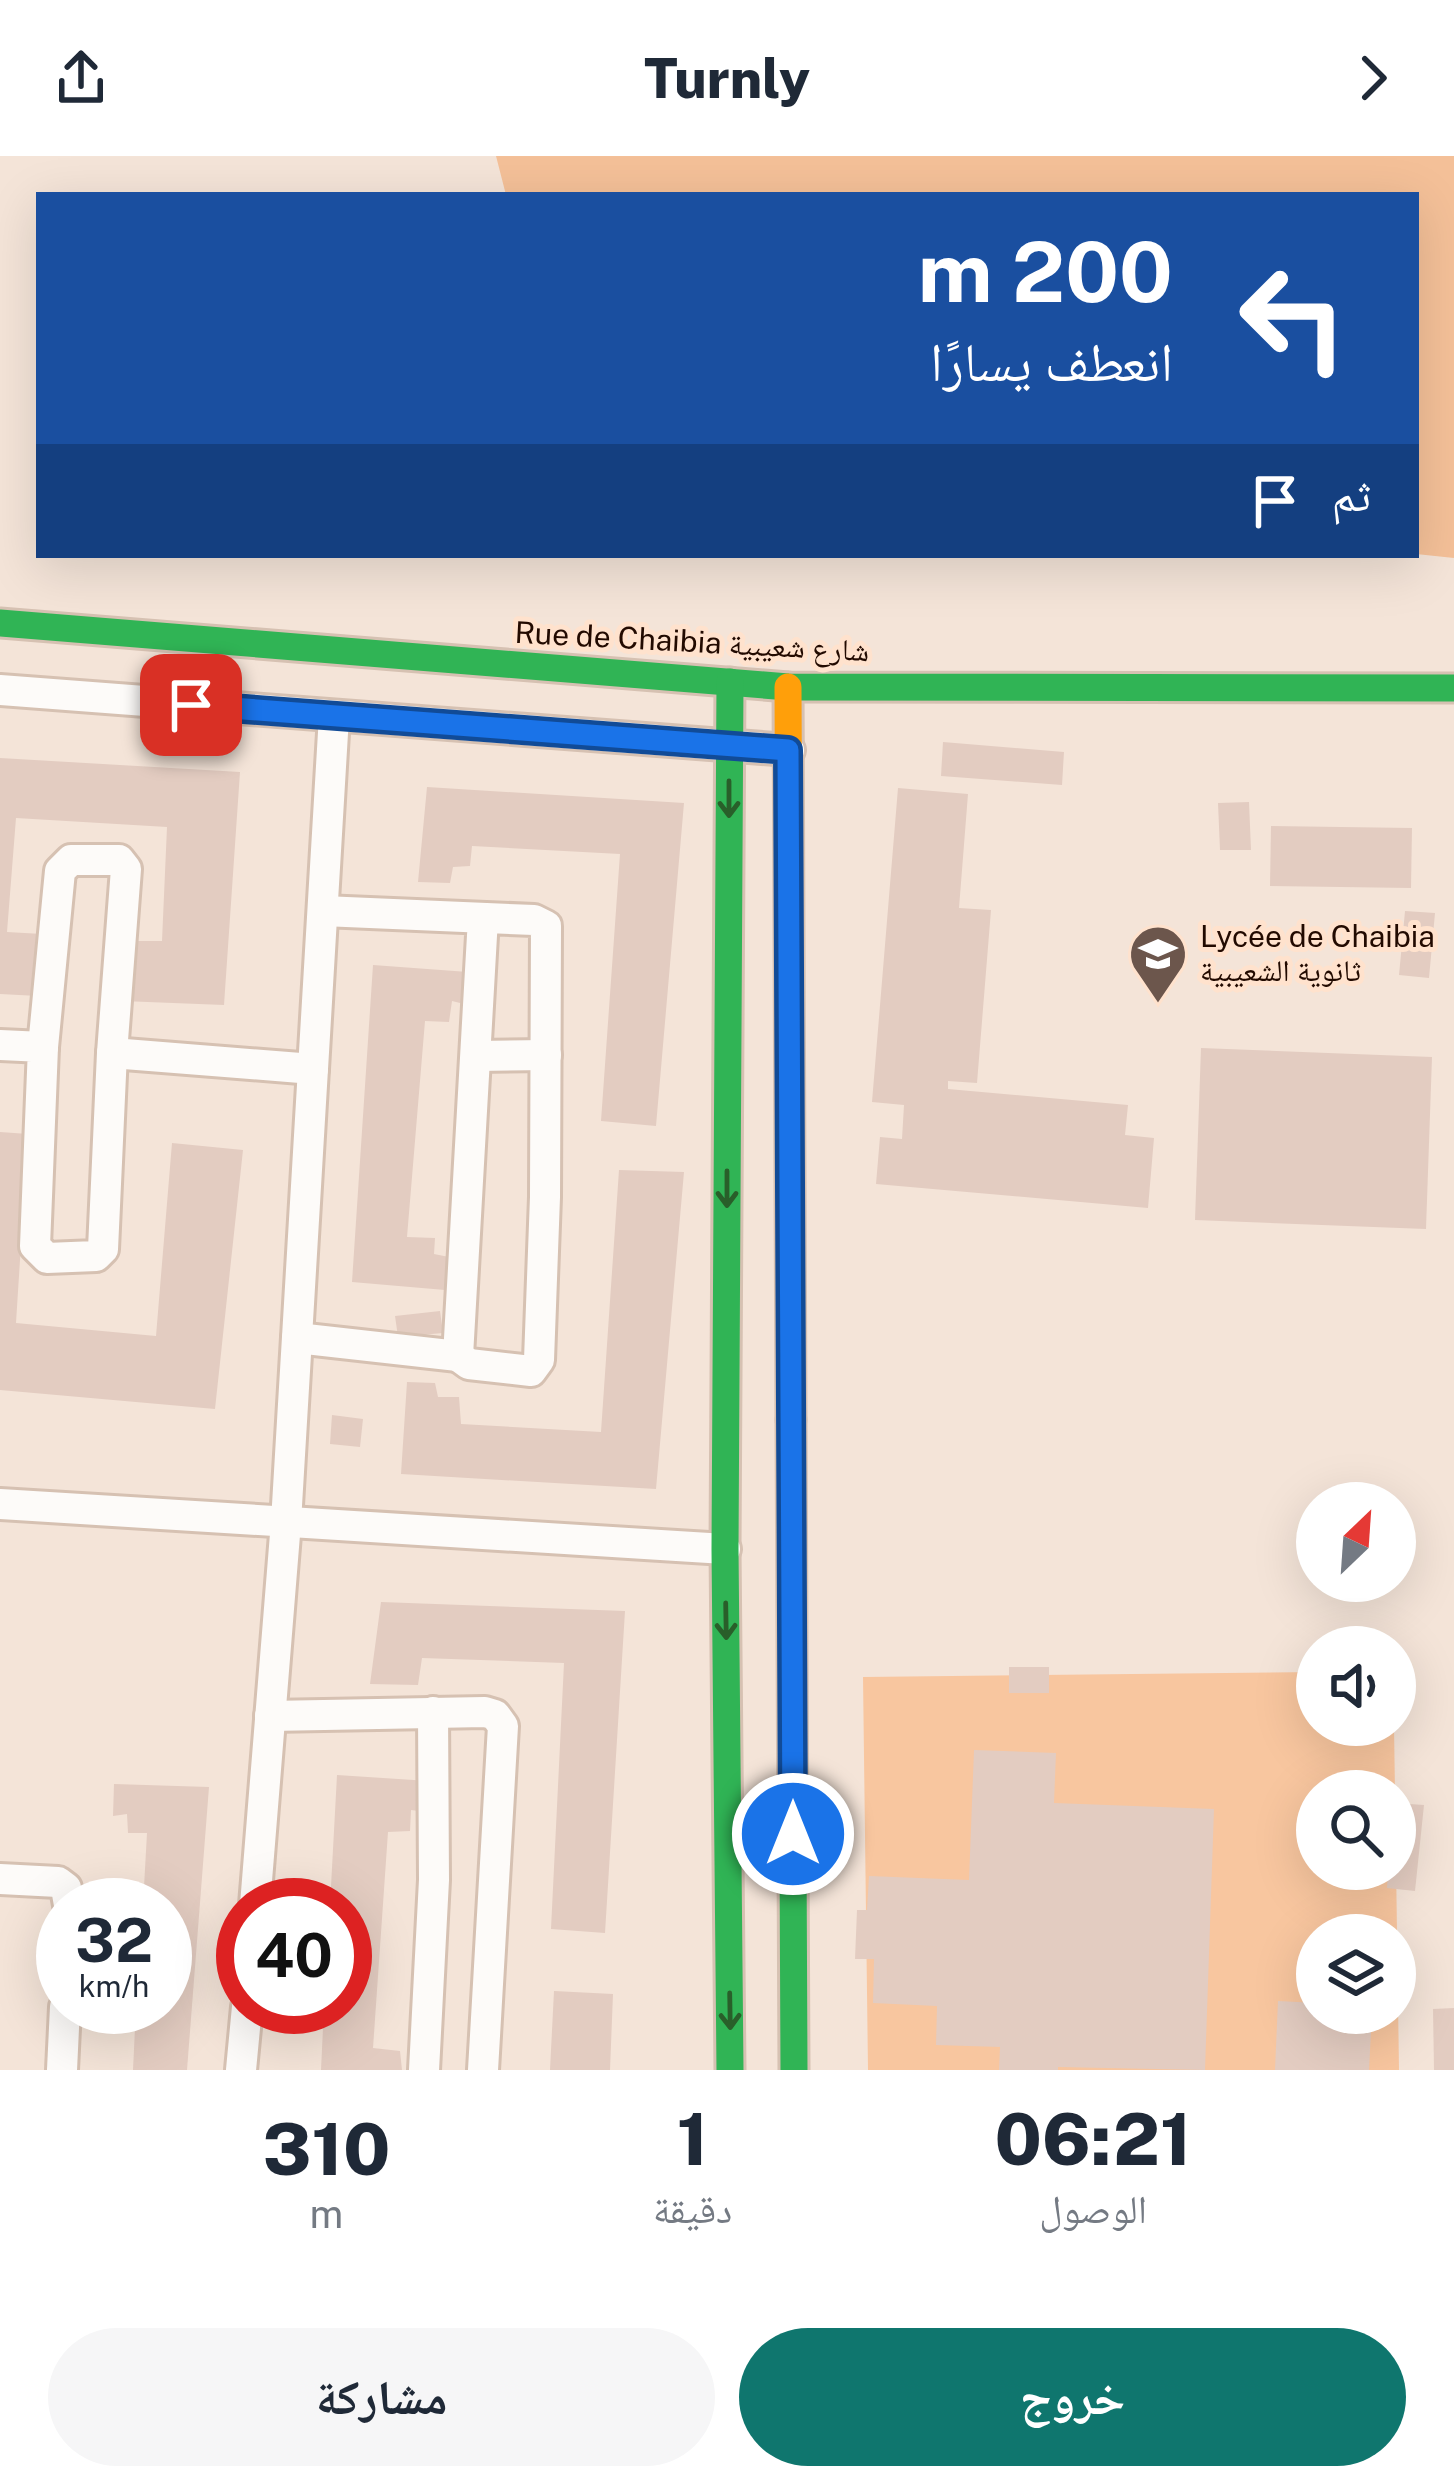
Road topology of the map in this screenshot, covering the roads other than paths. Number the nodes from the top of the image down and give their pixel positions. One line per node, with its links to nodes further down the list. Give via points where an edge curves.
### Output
1 (0, 623): 2 (street, Rue de Chaibia شارع شعيبية)
2 (730, 682): 3 (street, Rue de Chaibia شارع شعيبية); 7 (street)
3 (788, 687): 4 (street, Rue de Chaibia شارع شعيبية); 8 (street)
4 (1454, 688)
5 (0, 690): 6 (street)
6 (334, 716): 7 (street); 9 (street)
7 (729, 745): 8 (street); 21 (street, one-way to 21)
8 (788, 750): 34 (street)
9 (322, 911): 10 (street); 16 (street)
10 (483, 918): 14 (street, via 546,926); 15 (street)
11 (0, 1045): 12 (street)
12 (43, 1047): 13 (street, via 60,871 71,860 119,860 126,869); 13 (street, via 35,1246 47,1258 103,1249)
13 (112, 1053): 16 (street)
14 (547, 1055): 15 (street); 18 (street, via 539,1360 519,1372)
15 (476, 1056): 18 (street)
16 (313, 1069): 17 (street)
17 (297, 1337): 18 (street); 20 (street)
18 (458, 1356)
19 (0, 1504): 20 (street)
20 (286, 1522): 21 (street); 23 (street)
21 (725, 1550): 33 (street, one-way to 33)
22 (433, 1712): 23 (street); 31 (street); 32 (street, via 485,1712 503,1726)
23 (270, 1716): 24 (street)
24 (257, 1878)
25 (0, 1879): 26 (street)
26 (36, 1881)
27 (64, 2034): 29 (street)
28 (245, 2034): 30 (street)
29 (62, 2070)
30 (242, 2070)
31 (424, 2070)
32 (483, 2070)
33 (730, 2070)
34 (794, 2070)

